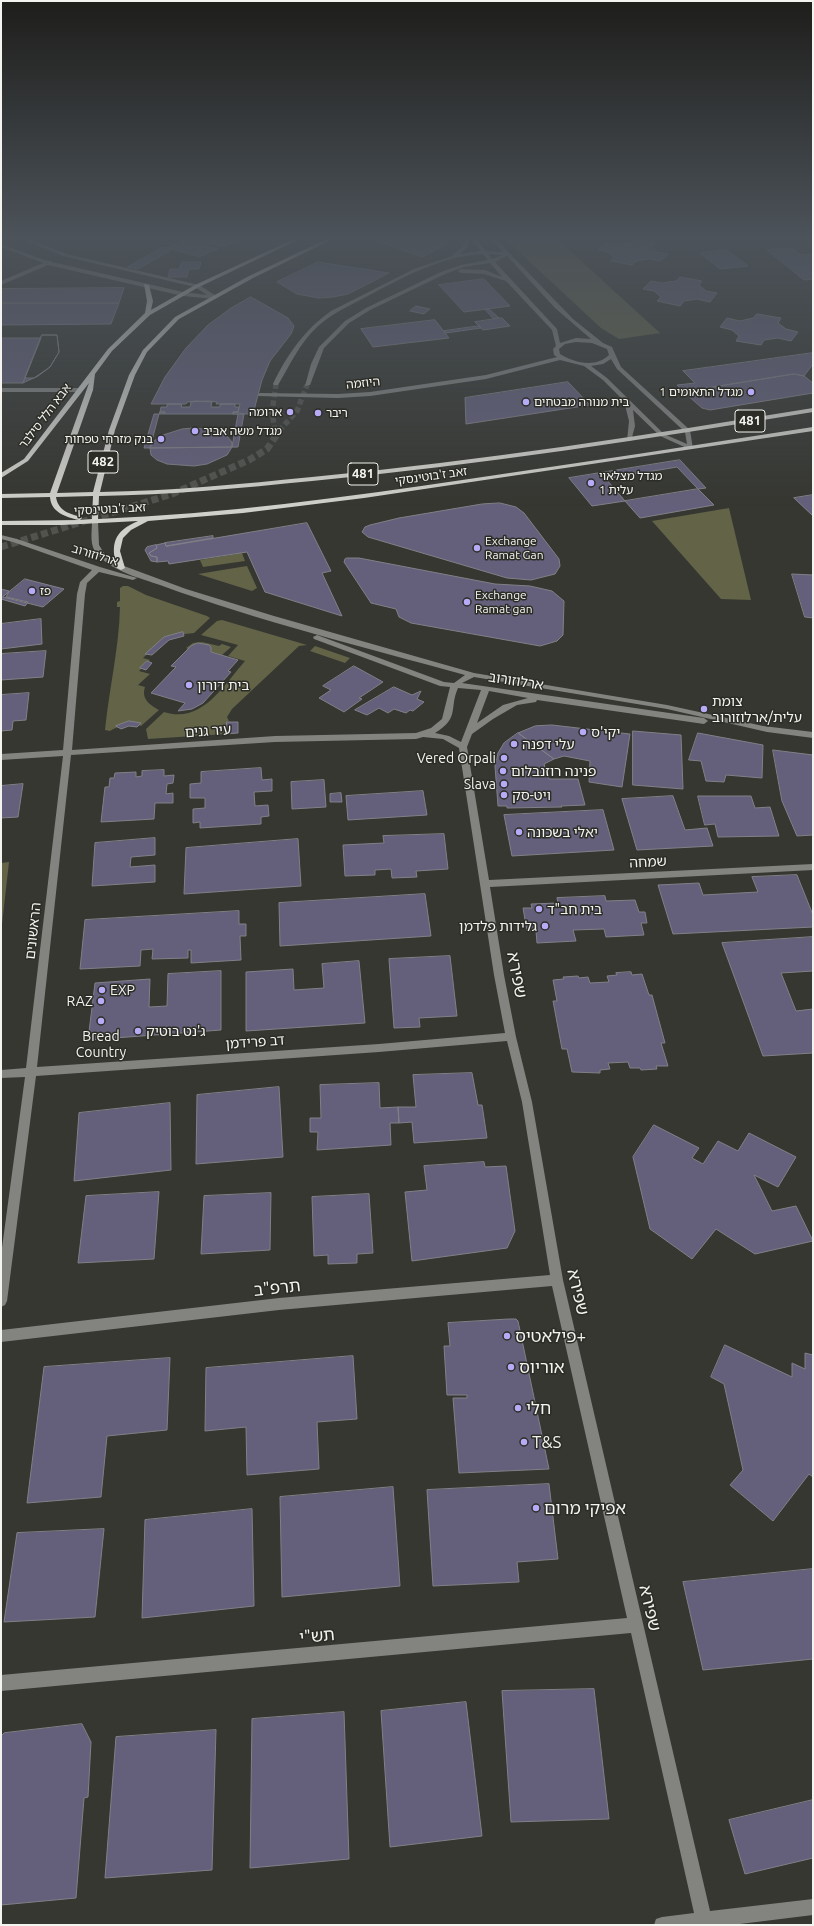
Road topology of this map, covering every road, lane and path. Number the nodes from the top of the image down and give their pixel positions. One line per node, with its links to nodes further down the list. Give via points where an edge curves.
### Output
1 (132, 327): 12 (main road, אבא הלל סילבר)
2 (169, 327): 26 (main road, 482, via 145,351 130,381 112,430)
3 (315, 327): 13 (street, via 287,362)
4 (342, 327): 14 (street, via 322,347)
5 (552, 327): 8 (street)
6 (581, 327): 7 (street)
7 (600, 343): 8 (street, via 576,340); 9 (street, via 610,348)
8 (558, 346): 10 (street, via 555,352)
9 (612, 355): 11 (street, via 605,360); 21 (street, via 620,368)
10 (560, 358): 11 (street); 17 (street, היוזמה, via 486,376 370,394)
11 (585, 364): 18 (street, via 598,372)
12 (94, 372): 16 (main road, אבא הלל סילבר); 27 (main road)
13 (276, 384)
14 (307, 385)
15 (1, 390): 16 (street)
16 (80, 390): 25 (main road, אבא הלל סילבר, via 30,455)
17 (260, 395)
18 (626, 399): 22 (street); 23 (street, via 632,420)
19 (813, 410): 21 (main road, זאב ז'בוטינסקי / 481)
20 (813, 429): 24 (main road, זאב ז'בוטינסקי / 481)
21 (688, 431): 22 (main road, זאב ז'בוטינסקי / 481); 24 (street)
22 (662, 435): 23 (main road, זאב ז'בוטינסקי / 481); 24 (street)
23 (629, 440): 26 (main road, זאב ז'בוטינסקי / 481, via 376,473 262,484)
24 (691, 448): 29 (main road, זאב ז'בוטינסקי / 481, via 264,510)
25 (1, 476)
26 (96, 494): 27 (main road, זאב ז'בוטינסקי / 481); 30 (main road, 482)
27 (53, 495): 28 (main road, זאב ז'בוטינסקי / 481); 30 (main road, via 60,512 75,518)
28 (1, 496)
29 (160, 518): 30 (main road, זאב ז'בוטינסקי / 481); 33 (main road, via 135,525 120,537 116,548)
30 (95, 521): 31 (main road, זאב ז'בוטינסקי / 481); 33 (street, ארלוזורוב, via 96,545 101,554)
31 (1, 523)
32 (1, 537): 34 (street, ארלוזורוב)
33 (121, 568): 35 (street, ארלוזורוב)
34 (97, 569): 35 (street, ארלוזורוב); 46 (street, הראשונים, via 84,582 81,594)
35 (183, 591): 36 (street, ארלוזורוב)
36 (271, 618): 37 (street, ארלוזורוב); 38 (street, ארלוזורוב, via 372,659)
37 (473, 674): 38 (street); 39 (street); 41 (street, ארלוזורוב, via 549,689 667,707)
38 (455, 686): 39 (street, ארלוזורוב); 44 (street, עיר גנים, via 451,712 443,723 434,730)
39 (486, 688): 40 (street, ארלוזורוב); 42 (street, שפירא)
40 (547, 699): 41 (street, ארלוזורוב); 42 (street, via 525,700 513,704)
41 (767, 729): 43 (street, ארלוזורוב)
42 (467, 734): 45 (street, שפירא)
43 (813, 735)
44 (416, 736): 45 (street, עיר גנים, via 442,735); 46 (street, עיר גנים, via 275,739)
45 (463, 747): 49 (street, שפירא)
46 (67, 753): 47 (street, עיר גנים); 51 (street, הראשונים)
47 (1, 756)
48 (813, 867): 49 (street, שמחה)
49 (484, 884): 50 (street, שפירא)
50 (511, 1037): 51 (street, דב פרידמן); 53 (street, שפירא, via 527,1102)
51 (31, 1072): 52 (street, דב פרידמן); 54 (street, הראשונים)
52 (1, 1074)
53 (557, 1280): 55 (street, תרפ"ב, via 279,1304 201,1315); 56 (street, שפירא)
54 (1, 1301)
55 (1, 1336)
56 (636, 1625): 57 (street, תש"י); 59 (street, שפירא)
57 (1, 1683)
58 (813, 1907): 59 (street)
59 (704, 1923): 60 (street)
60 (662, 1925)

